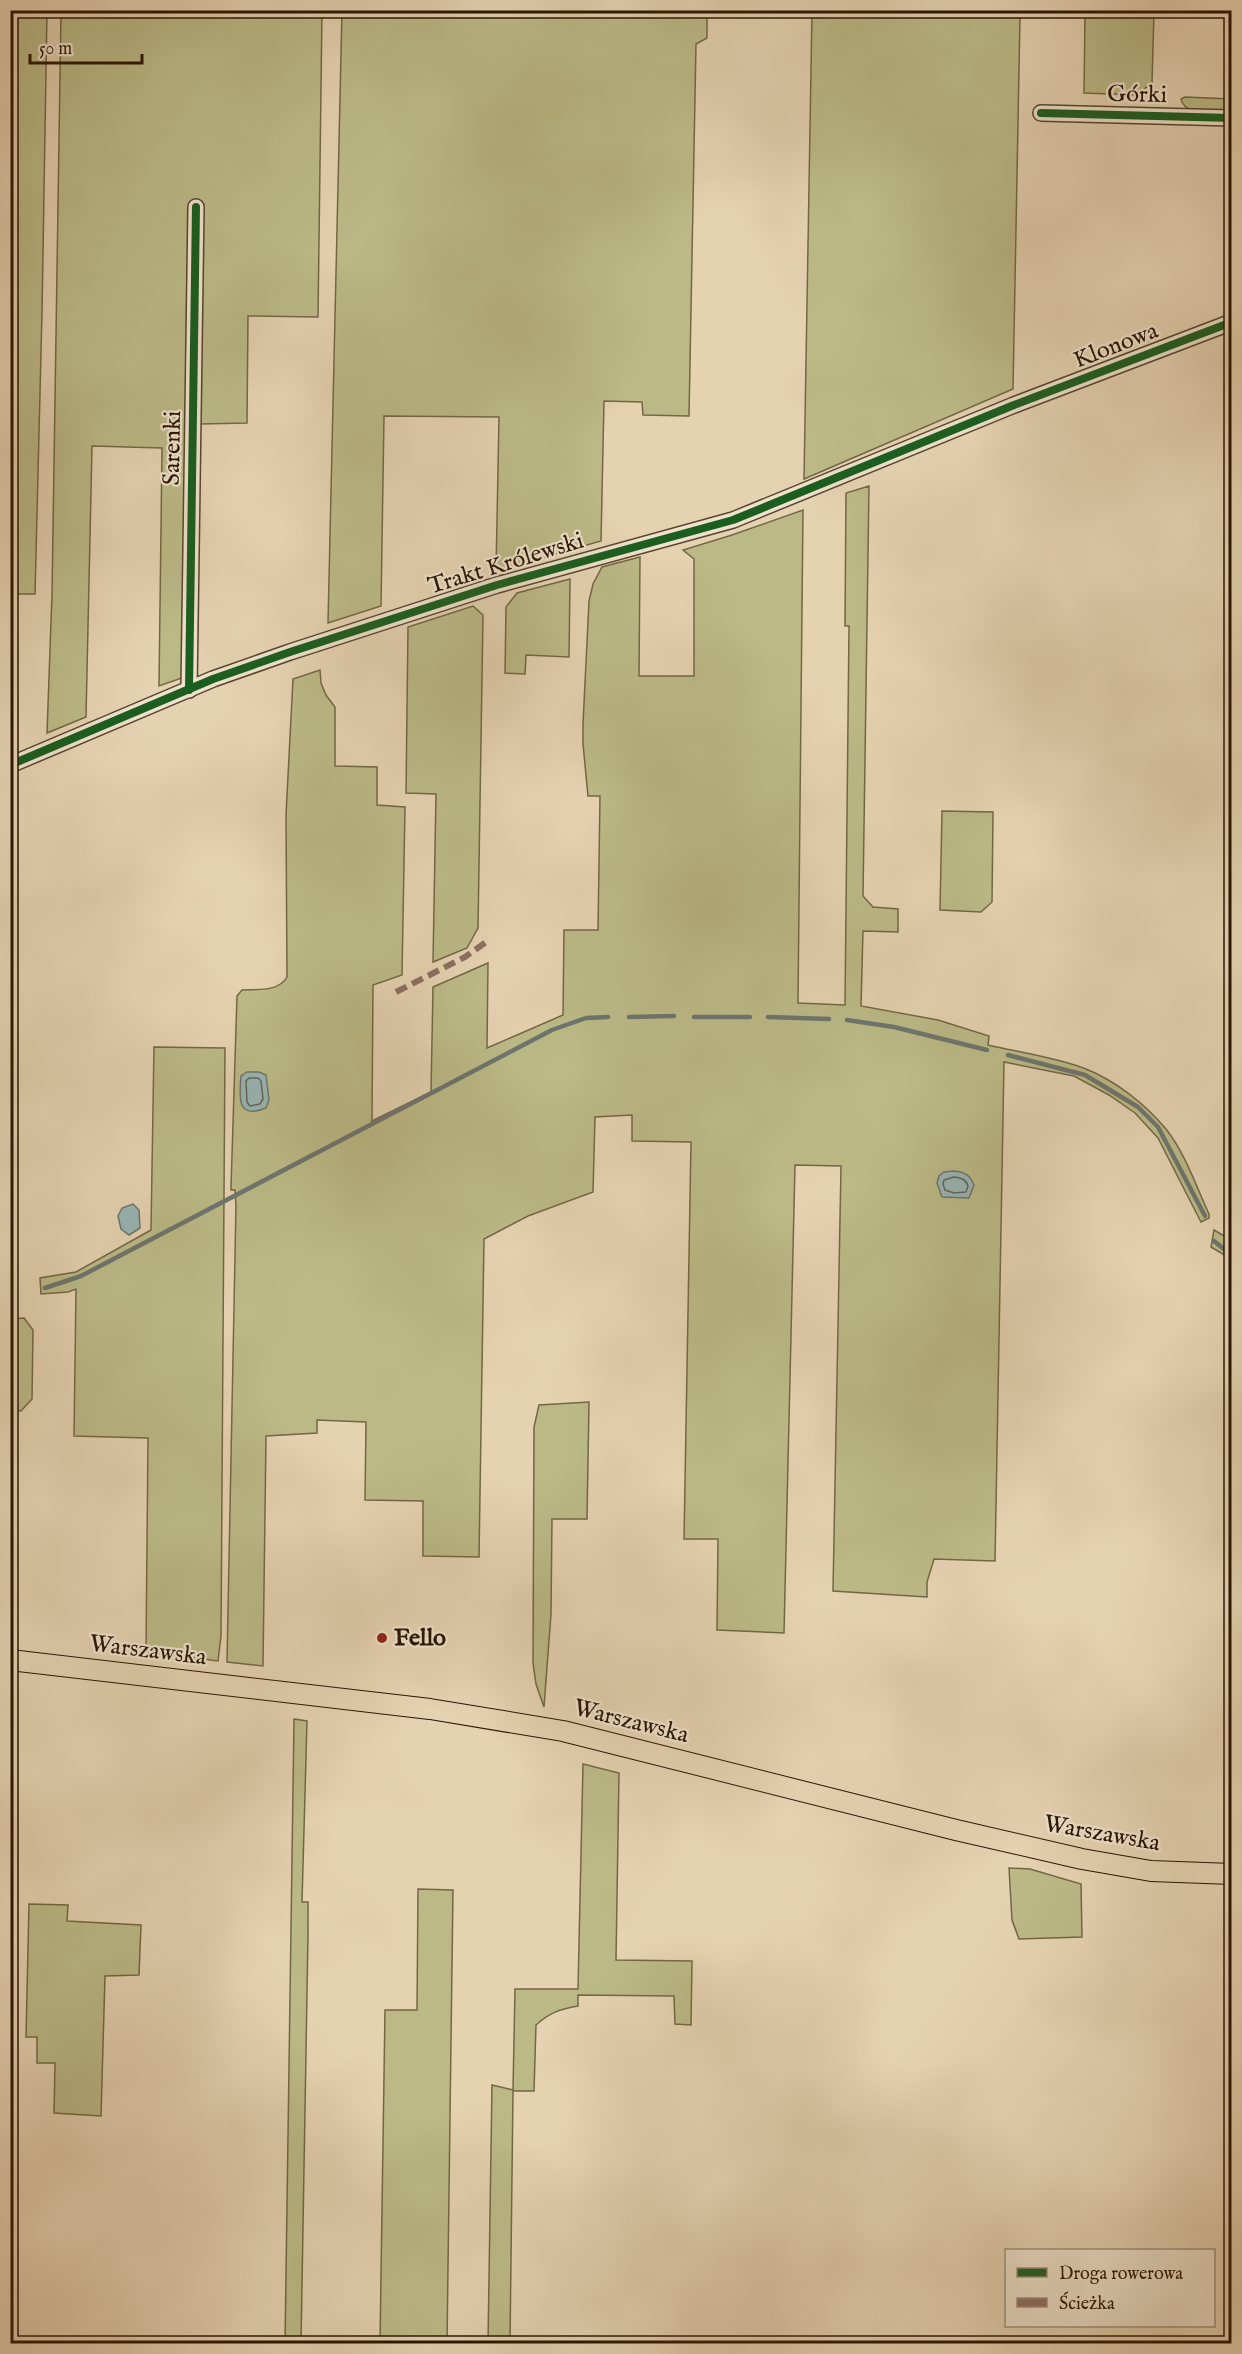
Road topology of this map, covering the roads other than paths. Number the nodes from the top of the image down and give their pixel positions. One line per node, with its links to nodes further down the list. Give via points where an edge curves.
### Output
1 (1041, 113): 2 (street, Górki)
2 (1232, 118)
3 (196, 207): 6 (street, Sarenki)
4 (1232, 322): 5 (street, Klonowa)
5 (1014, 405): 6 (street, Trakt Królewski, via 733,520 490,588 290,652)
6 (189, 690): 7 (street, Trakt Królewski)
7 (10, 765)
8 (10, 1660): 9 (main road, Warszawska, via 419,1708 563,1731 1082,1859 1151,1871)
9 (1232, 1874)

